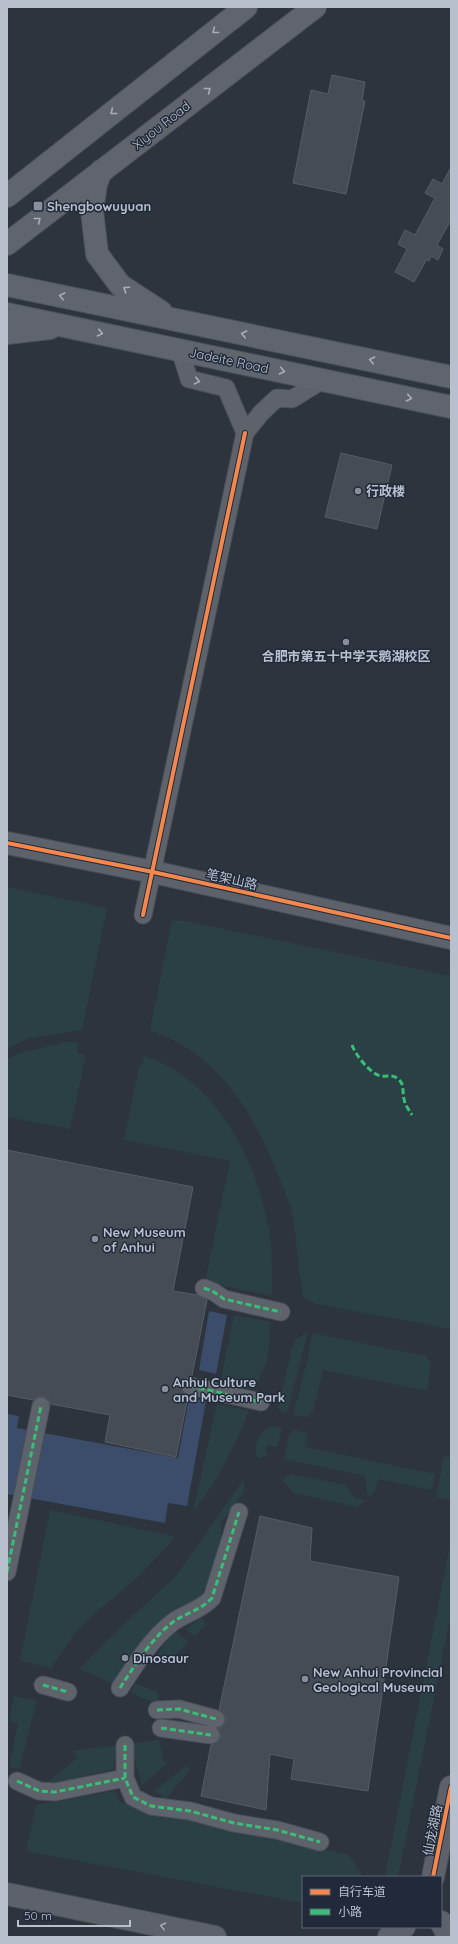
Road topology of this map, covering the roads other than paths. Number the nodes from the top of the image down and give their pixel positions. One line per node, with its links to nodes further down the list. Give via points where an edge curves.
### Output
1 (246, 7): 4 (main road, one-way to 4)
2 (315, 7): 3 (main road, Xiyou Road, one-way to 2)
3 (101, 171): 5 (main road, Xiyou Road, one-way to 3); 8 (main road, one-way to 3, via 120,285 97,254 92,212 96,184)
4 (7, 195)
5 (7, 244)
6 (7, 285): 8 (main road, one-way to 6)
7 (7, 314): 9 (main road, Jadeite Road)
8 (170, 319): 12 (main road, one-way to 8)
9 (67, 326): 10 (main road); 11 (main road, Jadeite Road, one-way to 11)
10 (7, 333)
11 (180, 350): 13 (main road, Jadeite Road, one-way to 13); 15 (street, one-way to 15, via 189,379 226,388)
12 (451, 377)
13 (323, 380): 14 (main road, Jadeite Road, one-way to 14); 15 (street, via 292,399 277,398 260,413)
14 (451, 406)
15 (245, 434): 17 (street)
16 (7, 844): 17 (street, 笔架山路)
17 (153, 872): 18 (street); 19 (street, 笔架山路)
18 (143, 915)
19 (451, 938)
20 (204, 1288): 21 (street, via 224,1299)
21 (281, 1312)
22 (190, 1386): 23 (street)
23 (261, 1402)
24 (41, 1406): 26 (street)
25 (239, 1512): 28 (street, via 212,1598 206,1605 173,1622 145,1651)
26 (7, 1572)
27 (43, 1685): 29 (street)
28 (120, 1688)
29 (68, 1692)
30 (157, 1710): 31 (street, via 179,1709)
31 (216, 1719)
32 (161, 1728): 33 (street)
33 (211, 1735)
34 (124, 1744): 35 (street)
35 (125, 1778): 36 (street, via 55,1792 39,1791); 38 (street, via 134,1798 151,1806 190,1810 234,1823 277,1830)
36 (16, 1781)
37 (451, 1786): 39 (street, 仙龙湖路)
38 (320, 1842)
39 (433, 1876)
40 (7, 1894): 43 (street, one-way to 40)
41 (442, 1924): 45 (street)
42 (402, 1928): 44 (street)
43 (215, 1937)
44 (389, 1937)
45 (449, 1937)

